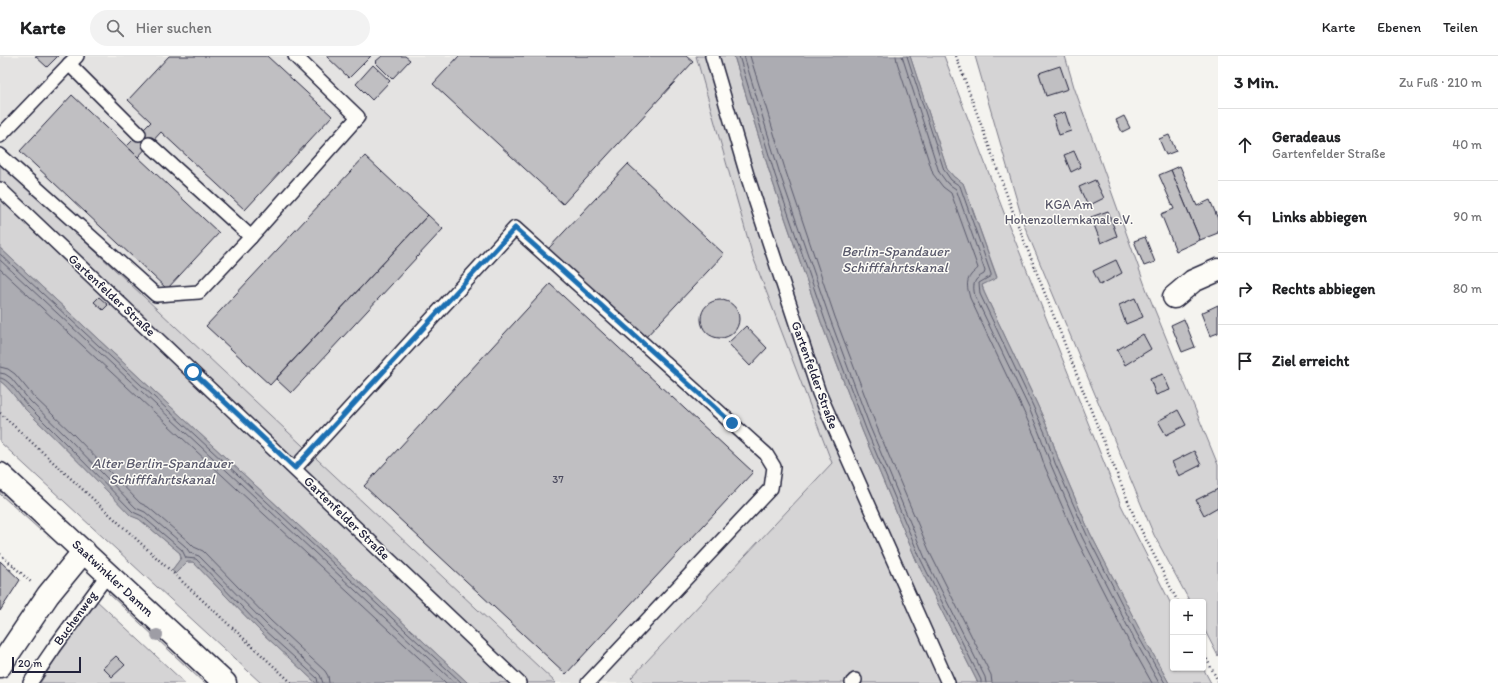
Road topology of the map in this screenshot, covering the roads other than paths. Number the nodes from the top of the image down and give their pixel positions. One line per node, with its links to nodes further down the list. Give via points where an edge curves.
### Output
1 (295, 56): 9 (lane, via 358,117)
2 (712, 56): 21 (lane, Gartenfelder Straße, via 747,175 819,393)
3 (73, 60): 4 (lane); 5 (lane)
4 (139, 134)
5 (0, 136)
6 (149, 144): 9 (lane)
7 (0, 155): 9 (lane, via 156,295 199,292)
8 (0, 189): 12 (lane, Gartenfelder Straße)
9 (251, 237)
10 (1218, 270): 11 (main road, via 1193,281)
11 (1174, 297)
12 (295, 468): 19 (lane, Gartenfelder Straße); 20 (lane, via 515,228 766,454 774,467 771,488)
13 (0, 474): 14 (main road, Saatwinkler Damm)
14 (84, 551): 15 (main road, Saatwinkler Damm); 16 (main road, via 48,595)
15 (108, 574): 17 (lane, Buchenweg); 18 (main road, Saatwinkler Damm)
16 (0, 666)
17 (30, 683)
18 (225, 683)
19 (519, 683)
20 (588, 683)
21 (948, 683)

